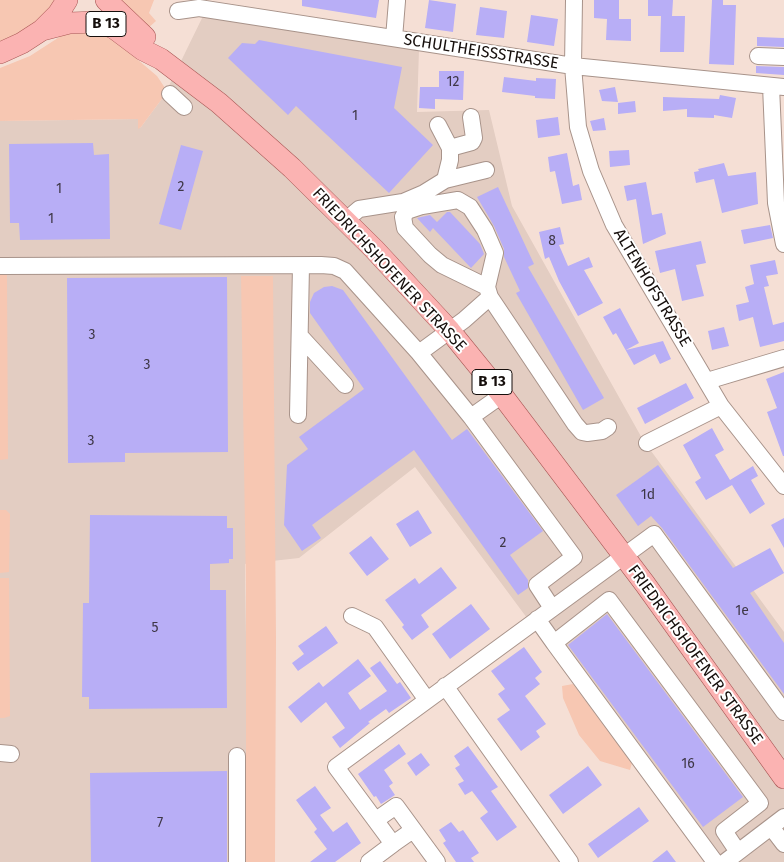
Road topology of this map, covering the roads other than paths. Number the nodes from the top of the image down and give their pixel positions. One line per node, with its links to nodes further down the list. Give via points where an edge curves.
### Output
1 (67, 0): 6 (main road, B 13)
2 (106, 0): 11 (main road, FRIEDRICHSHOFENER STRASSE / B 13, via 150,41)
3 (574, 0): 12 (street, ALTENHOFSTRASSE)
4 (397, 1): 7 (street)
5 (178, 11): 7 (street, SCHULTHEISSSTRASSE, via 199,8)
6 (42, 30): 8 (main road, B 13); 11 (main road, FRIEDRICHSHOFENER STRASSE / B 13, via 69,23 96,22 115,29)
7 (394, 38): 12 (street, SCHULTHEISSSTRASSE)
8 (0, 53)
9 (758, 56): 10 (street)
10 (784, 57)
11 (161, 59): 21 (main road, FRIEDRICHSHOFENER STRASSE / B 13, via 219,103)
12 (573, 66): 13 (street, SCHULTHEISSSTRASSE); 30 (street, ALTENHOFSTRASSE, via 578,127 591,171 614,226)
13 (778, 86): 22 (street, via 776,203)
14 (170, 94): 15 (street)
15 (184, 108)
16 (471, 117): 18 (street, via 472,142)
17 (438, 125): 18 (street)
18 (450, 148): 20 (street)
19 (486, 170): 20 (street)
20 (445, 180): 21 (street, via 403,202 360,209)
21 (345, 221): 26 (main road, FRIEDRICHSHOFENER STRASSE / B 13)
22 (784, 244)
23 (0, 266): 24 (street)
24 (301, 266): 27 (street); 28 (street, via 334,266 345,271)
25 (489, 292): 25 (street, via 430,255 405,228 402,217 407,211 458,200 470,207 495,253); 26 (street); 36 (street, via 582,432 587,434)
26 (450, 331): 28 (street); 32 (main road, FRIEDRICHSHOFENER STRASSE / B 13)
27 (300, 336): 31 (street); 34 (street)
28 (419, 353): 35 (street)
29 (784, 358): 30 (street)
30 (707, 381): 33 (street, ALTENHOFSTRASSE)
31 (345, 385)
32 (502, 395): 35 (street); 39 (main road, FRIEDRICHSHOFENER STRASSE / B 13)
33 (721, 406): 37 (street); 38 (street, ALTENHOFSTRASSE)
34 (298, 415)
35 (471, 417): 40 (street, via 574,557 536,585)
36 (608, 427)
37 (647, 443)
38 (784, 486)
39 (624, 556): 40 (street); 46 (street, FRIEDRICHSHOFENER STRASSE, via 654,534); 48 (main road, FRIEDRICHSHOFENER STRASSE / B 13)
40 (552, 608): 42 (street)
41 (352, 616): 45 (street, via 375,627)
42 (537, 619): 43 (street); 44 (street)
43 (554, 643): 54 (street, via 609,600 760,803 724,831); 59 (street)
44 (445, 686): 45 (street); 58 (street)
45 (427, 700): 49 (street, via 336,766)
46 (784, 712)
47 (237, 756): 55 (street)
48 (784, 778)
49 (376, 820): 51 (street, via 396,806); 52 (street)
50 (778, 822): 53 (street); 54 (street)
51 (413, 830): 52 (street); 57 (street)
52 (393, 844): 56 (street)
53 (784, 844)
54 (732, 857)
55 (237, 862)
56 (369, 862)
57 (437, 862)
58 (570, 862)
59 (715, 862)

